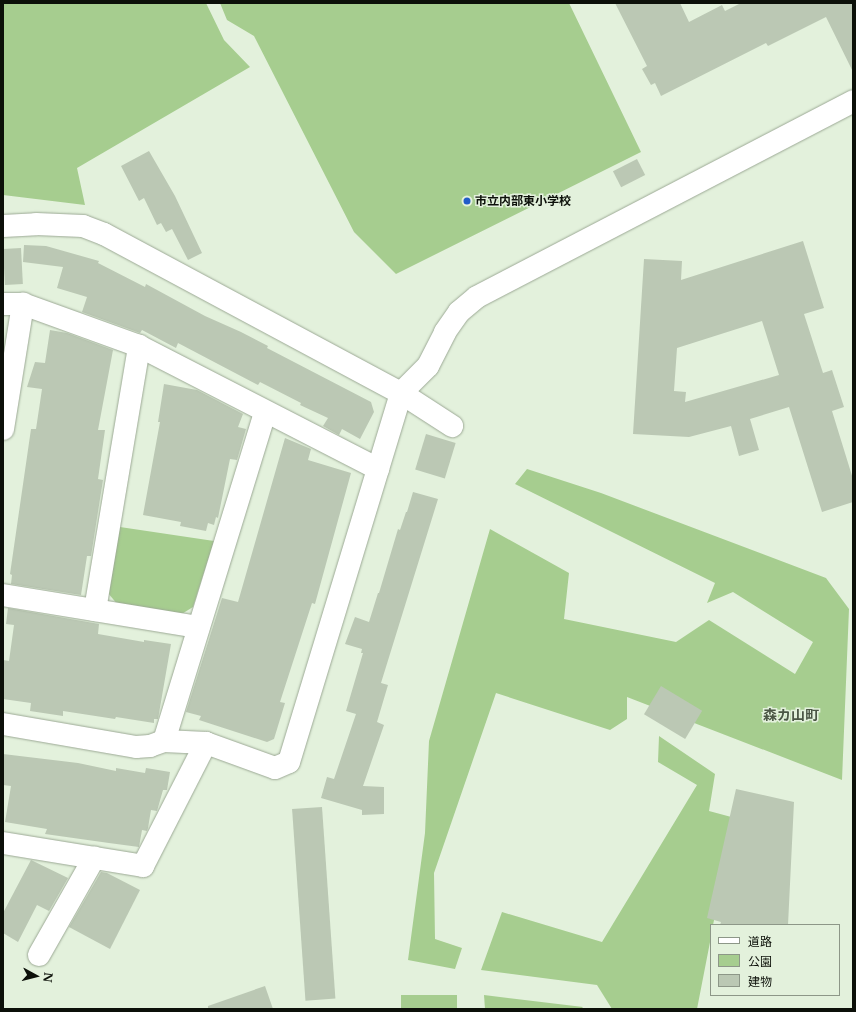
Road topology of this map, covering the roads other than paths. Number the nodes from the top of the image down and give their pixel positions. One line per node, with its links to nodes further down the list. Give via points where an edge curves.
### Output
1 (853, 101): 5 (street, via 477,297 459,312 445,332 428,366)
2 (3, 226): 5 (street, via 83,226 104,234)
3 (13, 304): 4 (street); 8 (street)
4 (139, 346): 6 (street); 11 (street)
5 (401, 392): 7 (street); 9 (street)
6 (265, 412): 9 (street); 12 (street)
7 (452, 426)
8 (3, 429)
9 (378, 469): 15 (street, via 289,762 275,768)
10 (3, 595): 11 (street)
11 (95, 610): 12 (street)
12 (198, 627): 14 (street)
13 (3, 724): 14 (street, via 136,747)
14 (164, 741): 15 (street)
15 (206, 742): 17 (street, via 143,866)
16 (3, 843): 17 (street)
17 (94, 858): 18 (street)
18 (40, 955)

